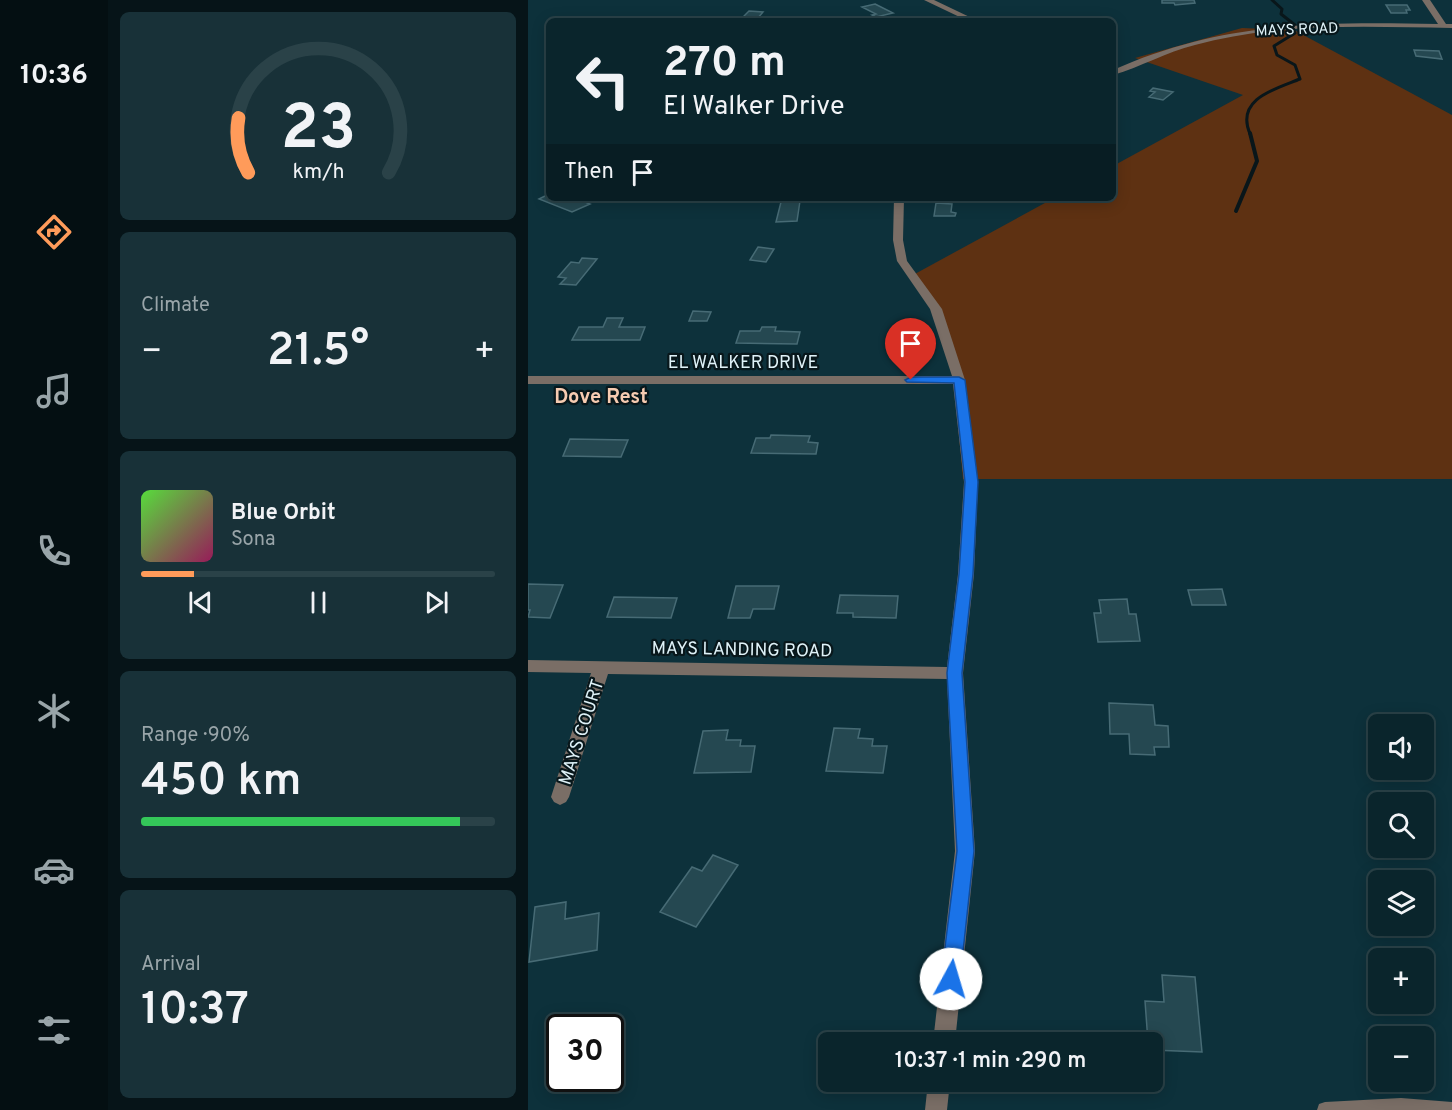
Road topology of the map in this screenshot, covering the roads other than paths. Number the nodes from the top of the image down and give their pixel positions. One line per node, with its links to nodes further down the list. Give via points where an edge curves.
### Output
1 (928, 0): 3 (street)
2 (1426, 0): 4 (street)
3 (967, 18)
4 (1448, 26): 5 (street, MAYS ROAD, via 1268,28 1175,46)
5 (1116, 72)
6 (899, 201): 8 (street, via 902,261 936,309)
7 (528, 380): 8 (street, EL WALKER DRIVE)
8 (959, 380): 11 (street, via 971,482)
9 (528, 666): 10 (street, MAYS LANDING ROAD)
10 (602, 666): 11 (street, MAYS LANDING ROAD); 12 (street, MAYS COURT)
11 (955, 673): 13 (street, via 965,851)
12 (560, 797)
13 (945, 1032)
14 (938, 1092): 15 (street)
15 (936, 1110)
16 (1325, 1110): 17 (lane, via 1401,1106)
17 (1452, 1110)

